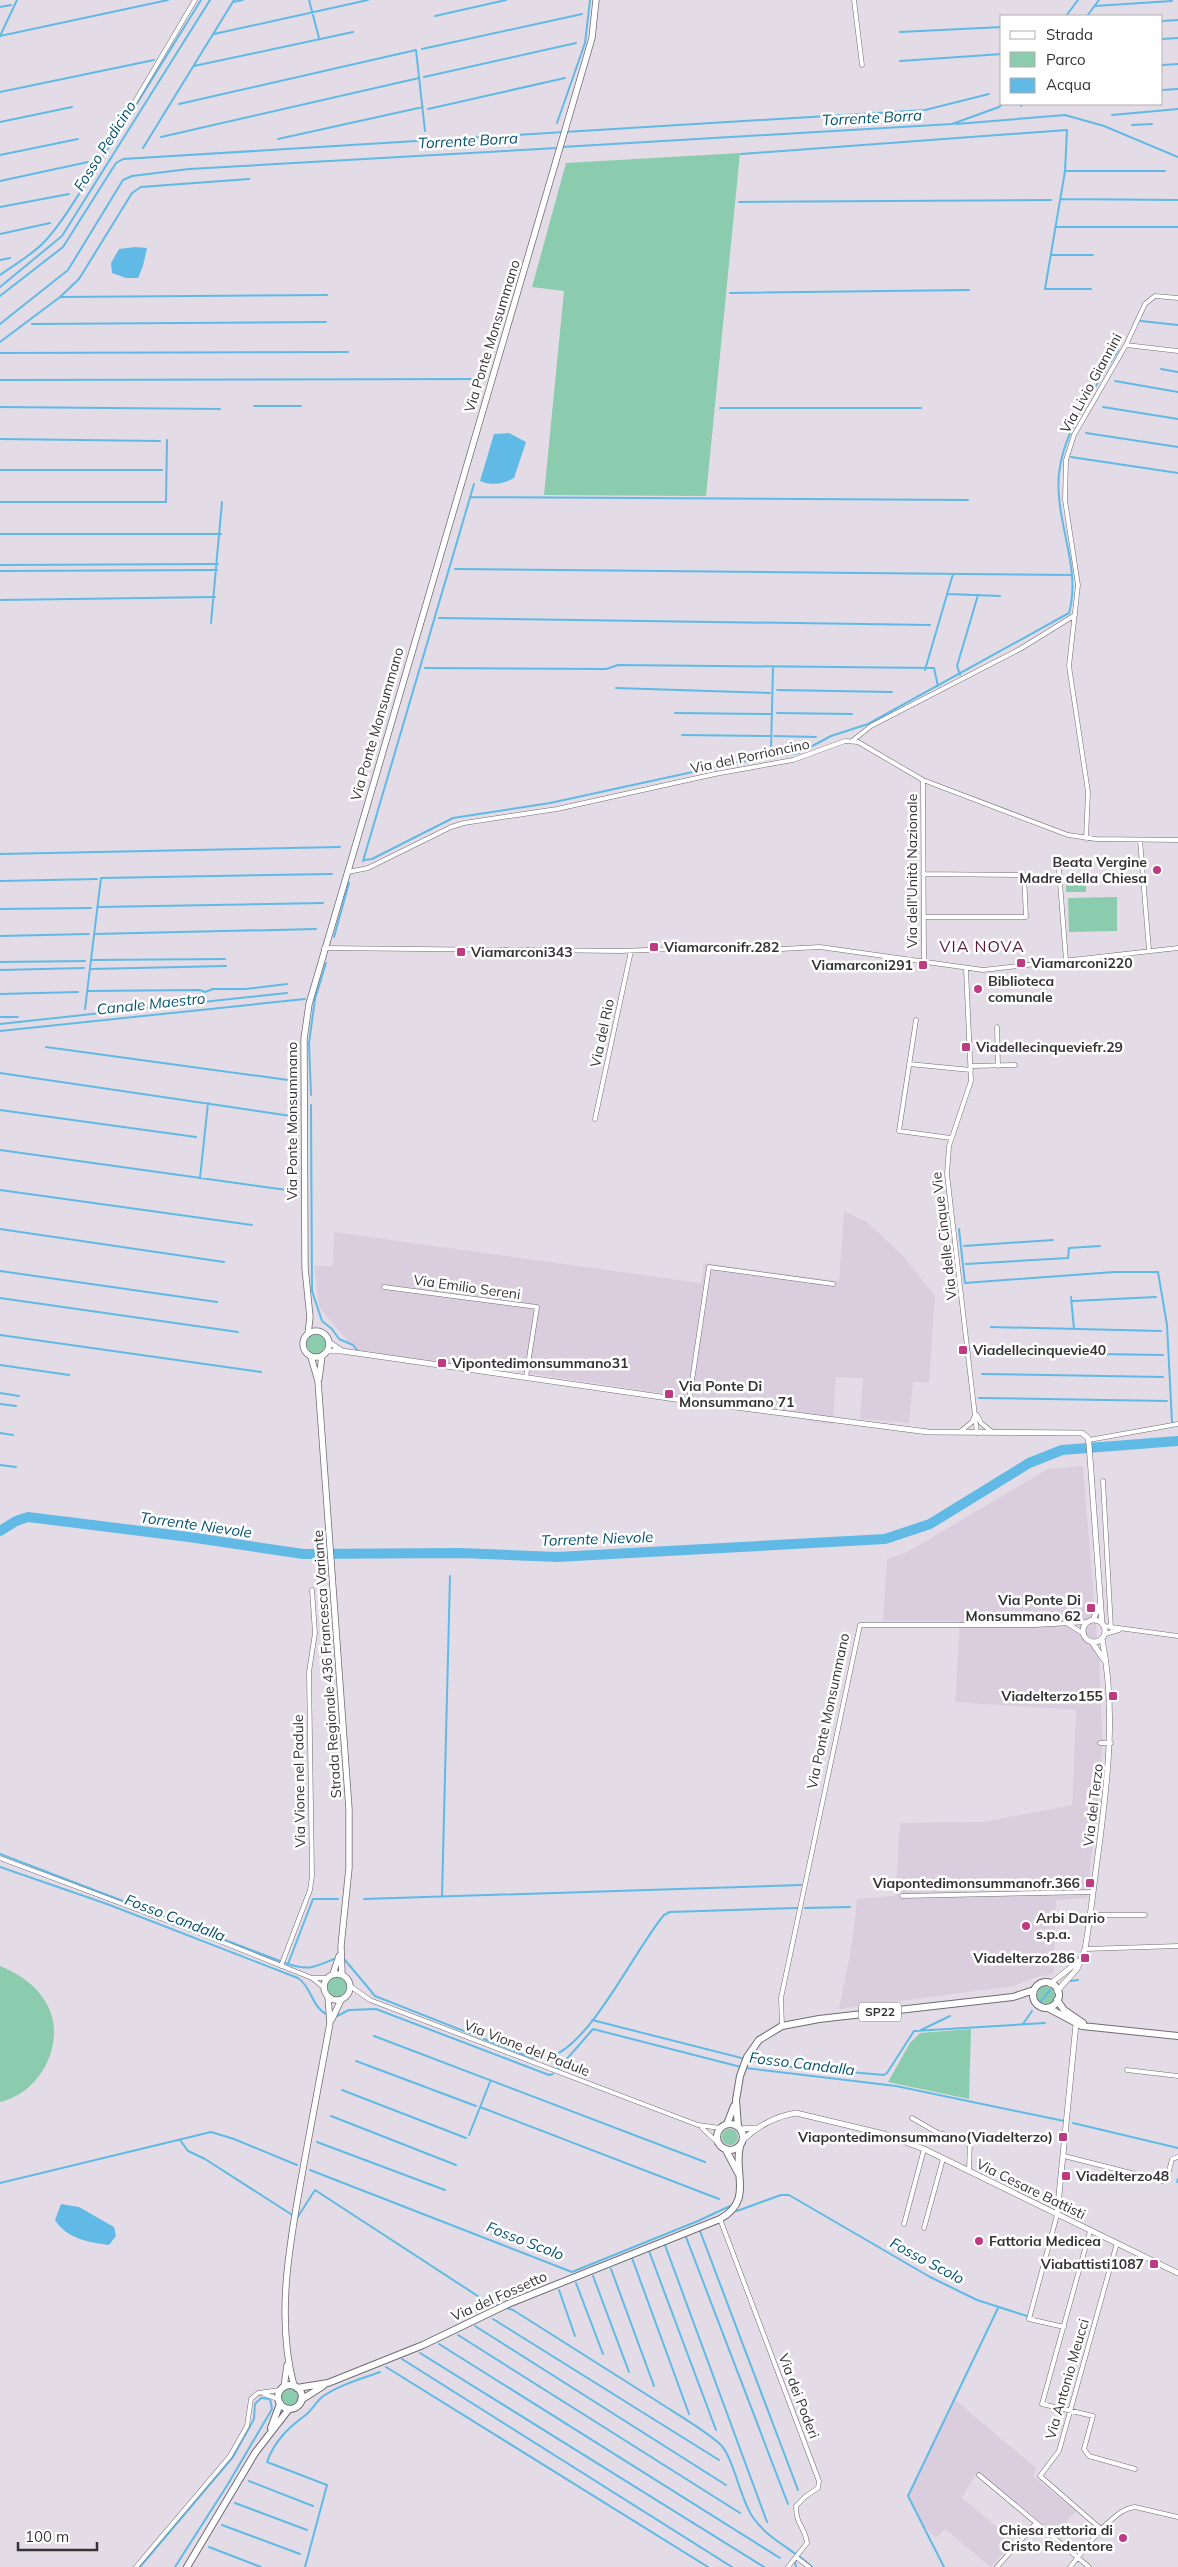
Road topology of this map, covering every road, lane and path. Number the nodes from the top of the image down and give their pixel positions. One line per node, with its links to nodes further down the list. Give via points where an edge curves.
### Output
1 (195, 0): 5 (street, via 117,132)
2 (596, 0): 16 (main road, Via Ponte Monsummano, via 592,38)
3 (854, 0): 4 (street)
4 (862, 65)
5 (104, 145)
6 (1178, 298): 7 (street, Via Livio Giannini, via 1150,298)
7 (1126, 345): 8 (street); 9 (street, Via Livio Giannini, via 1074,435 1066,460 1065,500 1078,574)
8 (1178, 351)
9 (1075, 615): 10 (street, via 1020,649 871,726); 12 (street, Via Livio Giannini, via 1070,672 1088,792)
10 (852, 741): 11 (street); 16 (street, Via del Porrioncino, via 846,740 793,760 557,810 464,823 443,830 368,868)
11 (923, 780): 12 (street, via 1058,832); 17 (street, Via dell'Unità Nazionale)
12 (1086, 838): 13 (street)
13 (1140, 840): 14 (street); 21 (street)
14 (1178, 840)
15 (1059, 870): 23 (street)
16 (348, 872): 19 (main road, Via Ponte Monsummano)
17 (923, 874): 18 (street, Via dell'Unità Nazionale); 18 (street, via 1024,875 1026,917)
18 (924, 917): 24 (street, Via dell'Unità Nazionale)
19 (324, 948): 22 (street); 36 (main road, Via Ponte Monsummano, via 309,1004 304,1039 305,1251)
20 (1178, 948): 21 (street)
21 (1149, 950): 23 (street)
22 (631, 951): 24 (street, via 820,947); 32 (street, Via del Rio)
23 (1066, 960): 25 (street, via 1001,969)
24 (924, 961): 25 (street)
25 (966, 969): 31 (street, Via delle Cinque Vie)
26 (916, 1020): 28 (street)
27 (996, 1027): 30 (street)
28 (909, 1064): 31 (street); 33 (street, via 899,1131)
29 (1015, 1065): 30 (street)
30 (998, 1066): 31 (street)
31 (971, 1068): 33 (street, Via delle Cinque Vie, via 968,1090)
32 (595, 1119)
33 (951, 1138): 47 (street, Via delle Cinque Vie, via 947,1159 948,1191)
34 (833, 1284): 46 (street, via 709,1267)
35 (384, 1287): 44 (street, Via Emilio Sereni, via 537,1307)
36 (310, 1317): 37 (main road); 38 (main road)
37 (317, 1331): 38 (main road); 39 (main road)
38 (308, 1334): 43 (main road, via 302,1347)
39 (329, 1342): 40 (main road); 41 (street)
40 (327, 1351): 41 (street); 42 (main road)
41 (342, 1351): 44 (street)
42 (322, 1356): 43 (main road); 45 (main road)
43 (311, 1357): 45 (main road)
44 (526, 1377): 46 (street)
45 (318, 1381): 74 (main road, Strada Regionale 436 Francesca Variante, via 349,1809 349,1868)
46 (690, 1401): 50 (street, via 928,1432)
47 (976, 1413): 49 (street, via 981,1423); 50 (street); 51 (street, Via delle Cinque Vie)
48 (1178, 1424): 52 (street, via 1126,1431)
49 (993, 1432): 51 (street); 52 (street, via 1077,1431 1085,1434)
50 (960, 1433): 51 (street)
51 (976, 1433)
52 (1089, 1442): 56 (street)
53 (1103, 1481): 55 (street)
54 (312, 1590): 78 (street, Via Vione nel Padule, via 315,1634 309,1672 312,1876 310,1890)
55 (1109, 1596): 56 (street); 60 (street)
56 (1101, 1599): 57 (street); 59 (street)
57 (1090, 1621): 58 (street, Via Ponte Monsummano); 59 (street); 62 (street, via 1084,1628)
58 (1068, 1624): 62 (street); 96 (street, Via Ponte Monsummano, via 860,1625 781,1998)
59 (1103, 1625): 60 (street); 63 (street)
60 (1111, 1628): 61 (street)
61 (1121, 1630): 63 (street); 64 (street)
62 (1084, 1634): 65 (street)
63 (1103, 1636): 65 (street); 66 (street, Via del Terzo)
64 (1178, 1636)
65 (1092, 1642): 66 (street)
66 (1106, 1662): 68 (street, Via del Terzo)
67 (1100, 1743): 68 (street)
68 (1111, 1743): 70 (street, Via del Terzo)
69 (0, 1858): 78 (street)
70 (1093, 1892): 71 (street); 72 (street, Via del Terzo)
71 (902, 1896)
72 (1090, 1915): 73 (street); 76 (street, Via del Terzo)
73 (1145, 1915)
74 (341, 1946): 79 (main road); 80 (main road)
75 (1178, 1946): 76 (street)
76 (1085, 1949): 77 (street, Via del Terzo)
77 (1082, 1957): 83 (street); 87 (street, Via del Terzo, via 1077,1969)
78 (281, 1966): 81 (street)
79 (333, 1974): 80 (main road); 82 (main road)
80 (342, 1974): 84 (main road)
81 (312, 1978): 82 (street); 85 (street)
82 (326, 1978): 85 (main road)
83 (1050, 1984): 86 (main road, SP22, via 1039,1984); 87 (main road)
84 (350, 1986): 90 (main road, via 348,1995); 103 (street, Via Vione del Padule, via 370,2000)
85 (323, 1987): 89 (main road)
86 (1034, 1990): 88 (main road, SP22); 91 (main road)
87 (1057, 1991): 92 (main road)
88 (1013, 1997): 91 (main road, SP22); 96 (main road, SP22)
89 (328, 1998): 90 (main road); 94 (main road)
90 (341, 2000): 94 (main road)
91 (1034, 2000): 93 (main road, SP22)
92 (1057, 2000): 93 (main road); 97 (main road, via 1073,2018)
93 (1048, 2008): 95 (main road)
94 (330, 2023): 124 (main road, via 293,2228 286,2306)
95 (1076, 2024): 97 (main road); 111 (street)
96 (782, 2026): 101 (main road, SP22, via 754,2045 743,2064)
97 (1094, 2027): 98 (main road)
98 (1178, 2036)
99 (1127, 2070): 100 (street)
100 (1178, 2076)
101 (736, 2100): 104 (main road, SP22); 105 (main road, SP22)
102 (912, 2118): 114 (street, via 938,2133 970,2140)
103 (698, 2125): 104 (street); 107 (street)
104 (723, 2126): 105 (main road); 107 (main road, SP22, via 717,2134)
105 (739, 2128): 106 (street); 108 (main road, SP22)
106 (756, 2128): 108 (street); 109 (street, Via Cesare Battisti, via 782,2116 796,2114 884,2134)
107 (717, 2142): 110 (main road)
108 (741, 2143): 110 (main road, via 733,2150); 115 (main road, Via del Fossetto)
109 (924, 2149): 113 (street, Via Cesare Battisti); 118 (street)
110 (726, 2150): 115 (main road)
111 (1064, 2156): 112 (street, via 1163,2181 1167,2179 1172,2159); 116 (street)
112 (1178, 2157)
113 (943, 2159): 114 (street, Via Cesare Battisti); 119 (street)
114 (969, 2171): 116 (street, Via Cesare Battisti)
115 (740, 2178): 117 (main road, Via del Fossetto, via 738,2202)
116 (1057, 2215): 120 (street, Via Cesare Battisti); 123 (street, via 1029,2319)
117 (720, 2219): 125 (main road, Via del Fossetto, via 508,2304 423,2345); 139 (street, Via dei Poderi, via 819,2481 818,2488 796,2506 796,2520 806,2534 807,2542)
118 (904, 2224)
119 (924, 2228)
120 (1090, 2231): 121 (street, Via Cesare Battisti); 123 (street)
121 (1117, 2243): 122 (street, Via Cesare Battisti); 132 (street, Via Antonio Meucci)
122 (1178, 2273)
123 (1064, 2327): 132 (street, via 1042,2404)
124 (288, 2360): 126 (main road); 127 (main road)
125 (328, 2383): 126 (main road); 129 (main road)
126 (296, 2387): 127 (main road); 129 (main road, via 301,2393)
127 (282, 2388): 128 (street); 130 (main road)
128 (262, 2393): 130 (street); 141 (street, via 249,2402 247,2426 230,2456)
129 (301, 2400): 131 (main road, via 298,2406)
130 (279, 2401): 131 (main road); 133 (main road)
131 (289, 2409): 133 (main road)
132 (1070, 2411): 134 (street, via 1093,2416 1084,2449 1089,2456); 138 (street, Via Antonio Meucci, via 1059,2451 1040,2476)
133 (269, 2432): 142 (main road)
134 (1136, 2469)
135 (979, 2475): 137 (street)
136 (1178, 2517): 138 (street, via 1128,2508)
137 (1036, 2523): 140 (street); 145 (street)
138 (1101, 2529): 140 (street)
139 (797, 2556): 143 (street, Via dei Poderi); 144 (street)
140 (1078, 2558): 146 (street); 147 (street)
141 (136, 2567)
142 (187, 2567)
143 (788, 2567)
144 (809, 2567)
145 (997, 2567)
146 (1070, 2567)
147 (1089, 2567)

